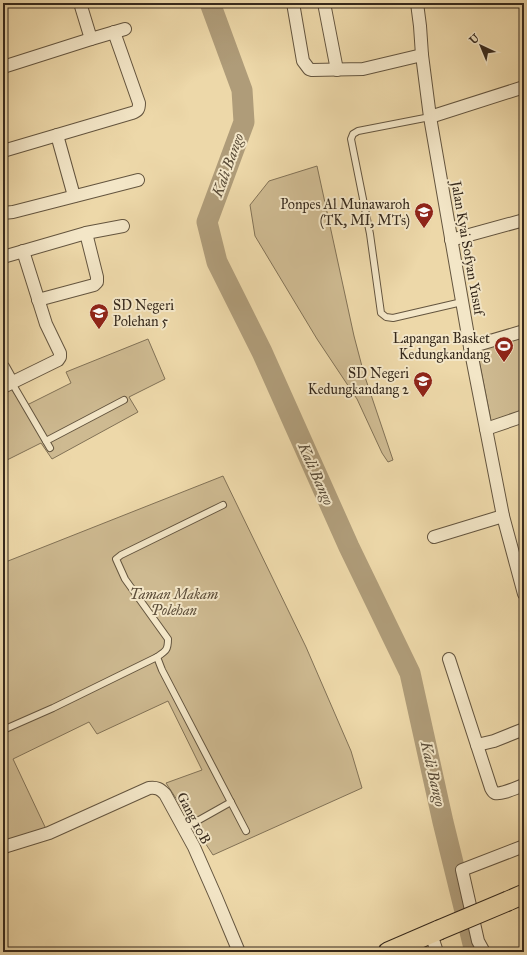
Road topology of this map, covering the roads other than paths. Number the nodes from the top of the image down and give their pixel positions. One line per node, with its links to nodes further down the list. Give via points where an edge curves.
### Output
1 (80, 3): 5 (street)
2 (293, 3): 8 (street, via 303,61 312,70)
3 (324, 3): 8 (street)
4 (417, 3): 6 (street, Jalan Kyai Sofyan Yusuf)
5 (91, 39): 7 (street); 11 (street, via 119,31 139,103 138,111)
6 (422, 55): 8 (street, via 363,69); 10 (street, Jalan Kyai Sofyan Yusuf)
7 (3, 67)
8 (337, 70)
9 (524, 87): 10 (street)
10 (430, 117): 19 (street, Jalan Kyai Sofyan Yusuf); 23 (lane, via 358,131 351,139 370,234 381,313 393,318)
11 (56, 135): 12 (street); 14 (street)
12 (3, 150)
13 (138, 180): 14 (street)
14 (74, 196): 15 (street)
15 (3, 214)
16 (524, 220): 19 (street)
17 (123, 226): 18 (street)
18 (86, 233): 20 (street); 22 (street, via 97,282)
19 (451, 240): 23 (street, Jalan Kyai Sofyan Yusuf)
20 (23, 251): 21 (street); 22 (street)
21 (3, 257)
22 (38, 300): 27 (street, via 60,357)
23 (462, 302): 25 (street, Jalan Kyai Sofyan Yusuf)
24 (524, 331): 25 (street)
25 (470, 347): 30 (street, Jalan Kyai Sofyan Yusuf)
26 (3, 367): 27 (street)
27 (7, 385): 31 (lane)
28 (124, 400): 31 (lane)
29 (524, 416): 30 (street)
30 (486, 429): 34 (street, Jalan Kyai Sofyan Yusuf)
31 (46, 441): 32 (lane)
32 (50, 448)
33 (223, 505): 37 (lane, via 116,559 125,579 168,639 166,652)
34 (503, 516): 35 (street); 36 (street, Jalan Kyai Sofyan Yusuf)
35 (434, 537)
36 (524, 594)
37 (156, 657): 40 (lane); 43 (lane)
38 (449, 659): 41 (street)
39 (524, 729): 41 (street)
40 (3, 730)
41 (477, 745): 42 (street, via 493,791 502,793)
42 (524, 785)
43 (230, 802): 44 (lane); 45 (lane)
44 (184, 828): 47 (street, Gang 10B, via 165,794 154,787 49,833); 50 (street, Gang 10B)
45 (246, 831)
46 (524, 846): 53 (street, via 462,870 478,942)
47 (3, 848)
48 (516, 897): 49 (main road, bridge)
49 (435, 932): 51 (main road); 52 (street)
50 (239, 952)
51 (388, 952)
52 (437, 952)
53 (484, 952)

